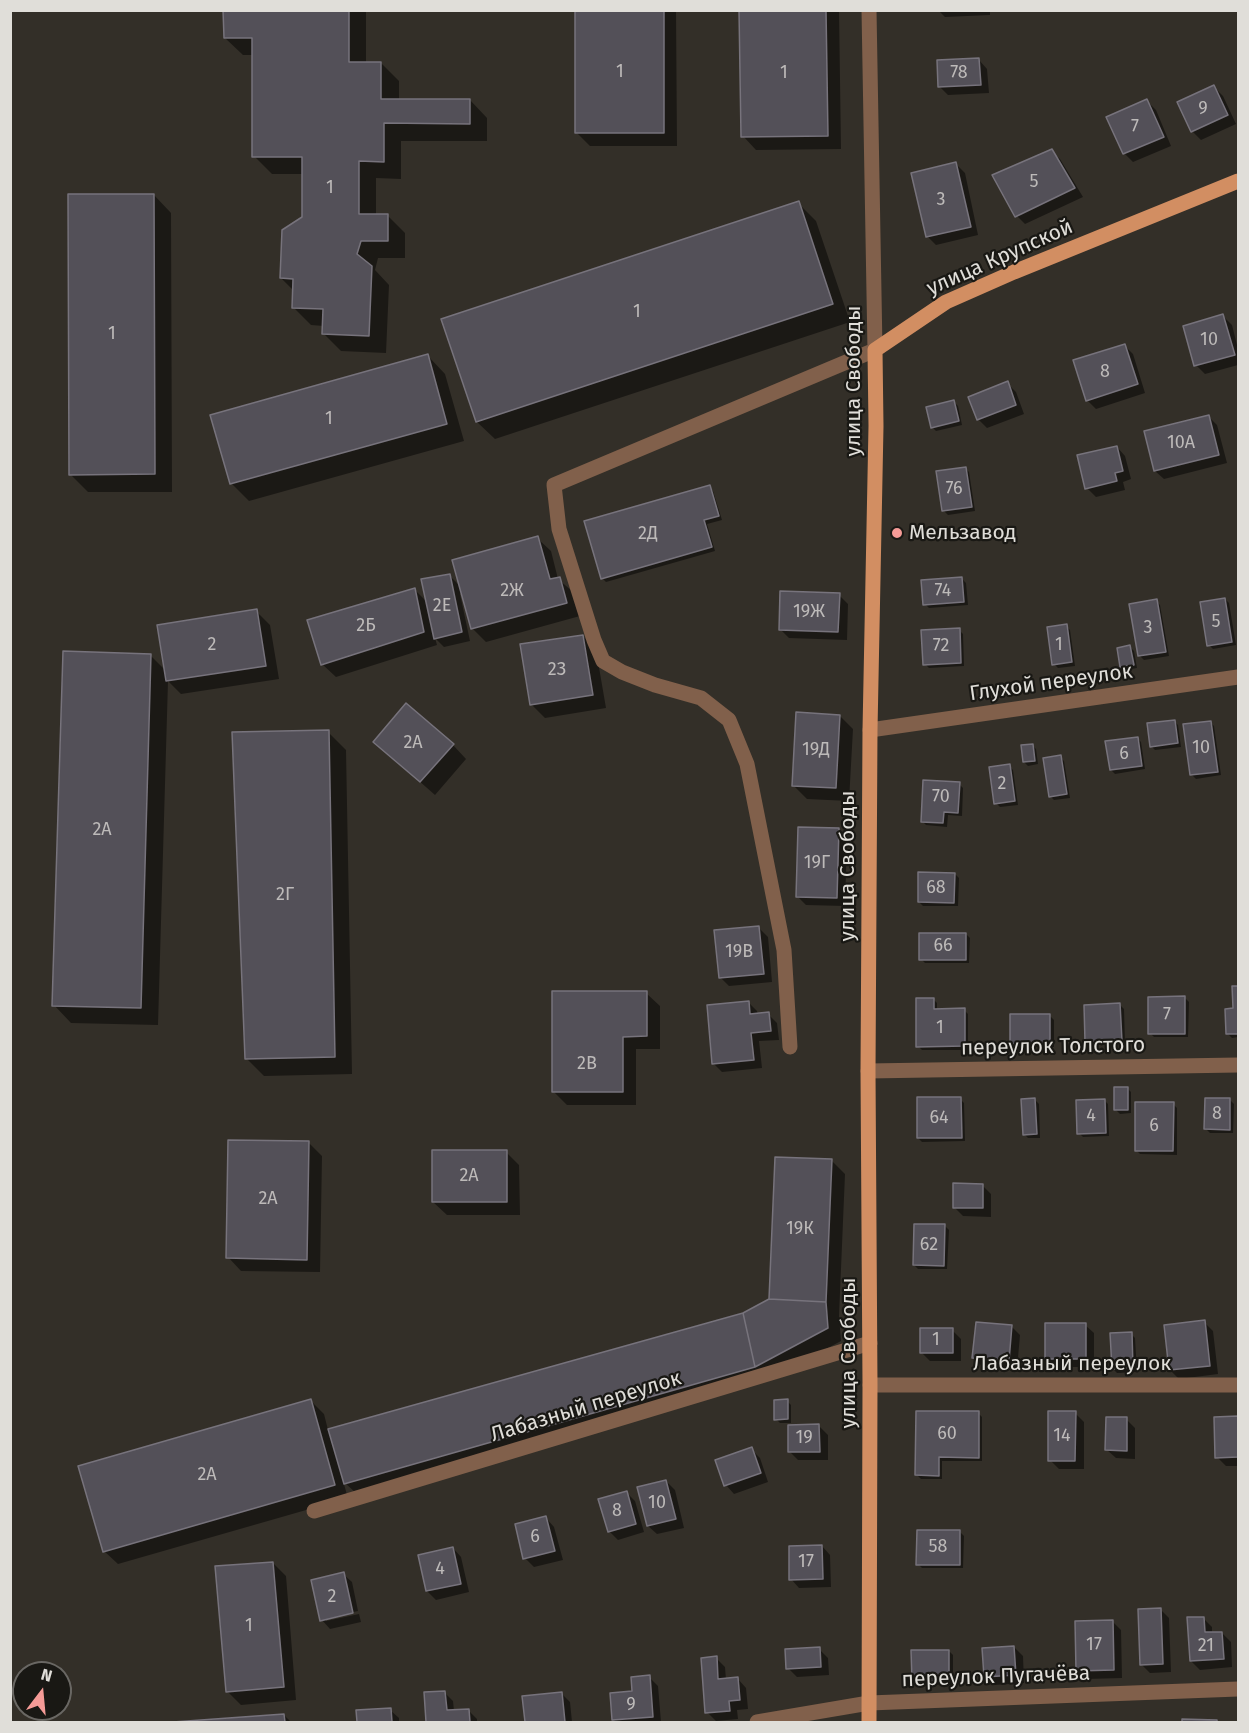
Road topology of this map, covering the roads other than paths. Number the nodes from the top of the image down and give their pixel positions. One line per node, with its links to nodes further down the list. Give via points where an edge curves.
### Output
1 (869, 10): 3 (street, улица Свободы)
2 (1239, 181): 3 (main road, улица Крупской, via 946,302)
3 (875, 350): 5 (main road, улица Свободы); 6 (street, улица Крупской, via 554,485 559,529 603,661 655,685 701,698 729,720 747,764 784,950)
4 (1239, 677): 5 (street, Глухой переулок)
5 (870, 730): 8 (main road, улица Свободы)
6 (790, 1047)
7 (1239, 1065): 8 (street, переулок Толстого)
8 (868, 1071): 9 (main road, улица Свободы)
9 (870, 1343): 10 (main road, улица Свободы); 12 (street, Лабазный переулок)
10 (870, 1385): 11 (street, Лабазный переулок); 14 (main road, улица Свободы)
11 (1239, 1385)
12 (314, 1510)
13 (1239, 1689): 14 (street, переулок Пугачёва)
14 (869, 1703): 15 (street, переулок Пугачёва); 16 (main road, улица Свободы)
15 (757, 1722)
16 (869, 1722)

